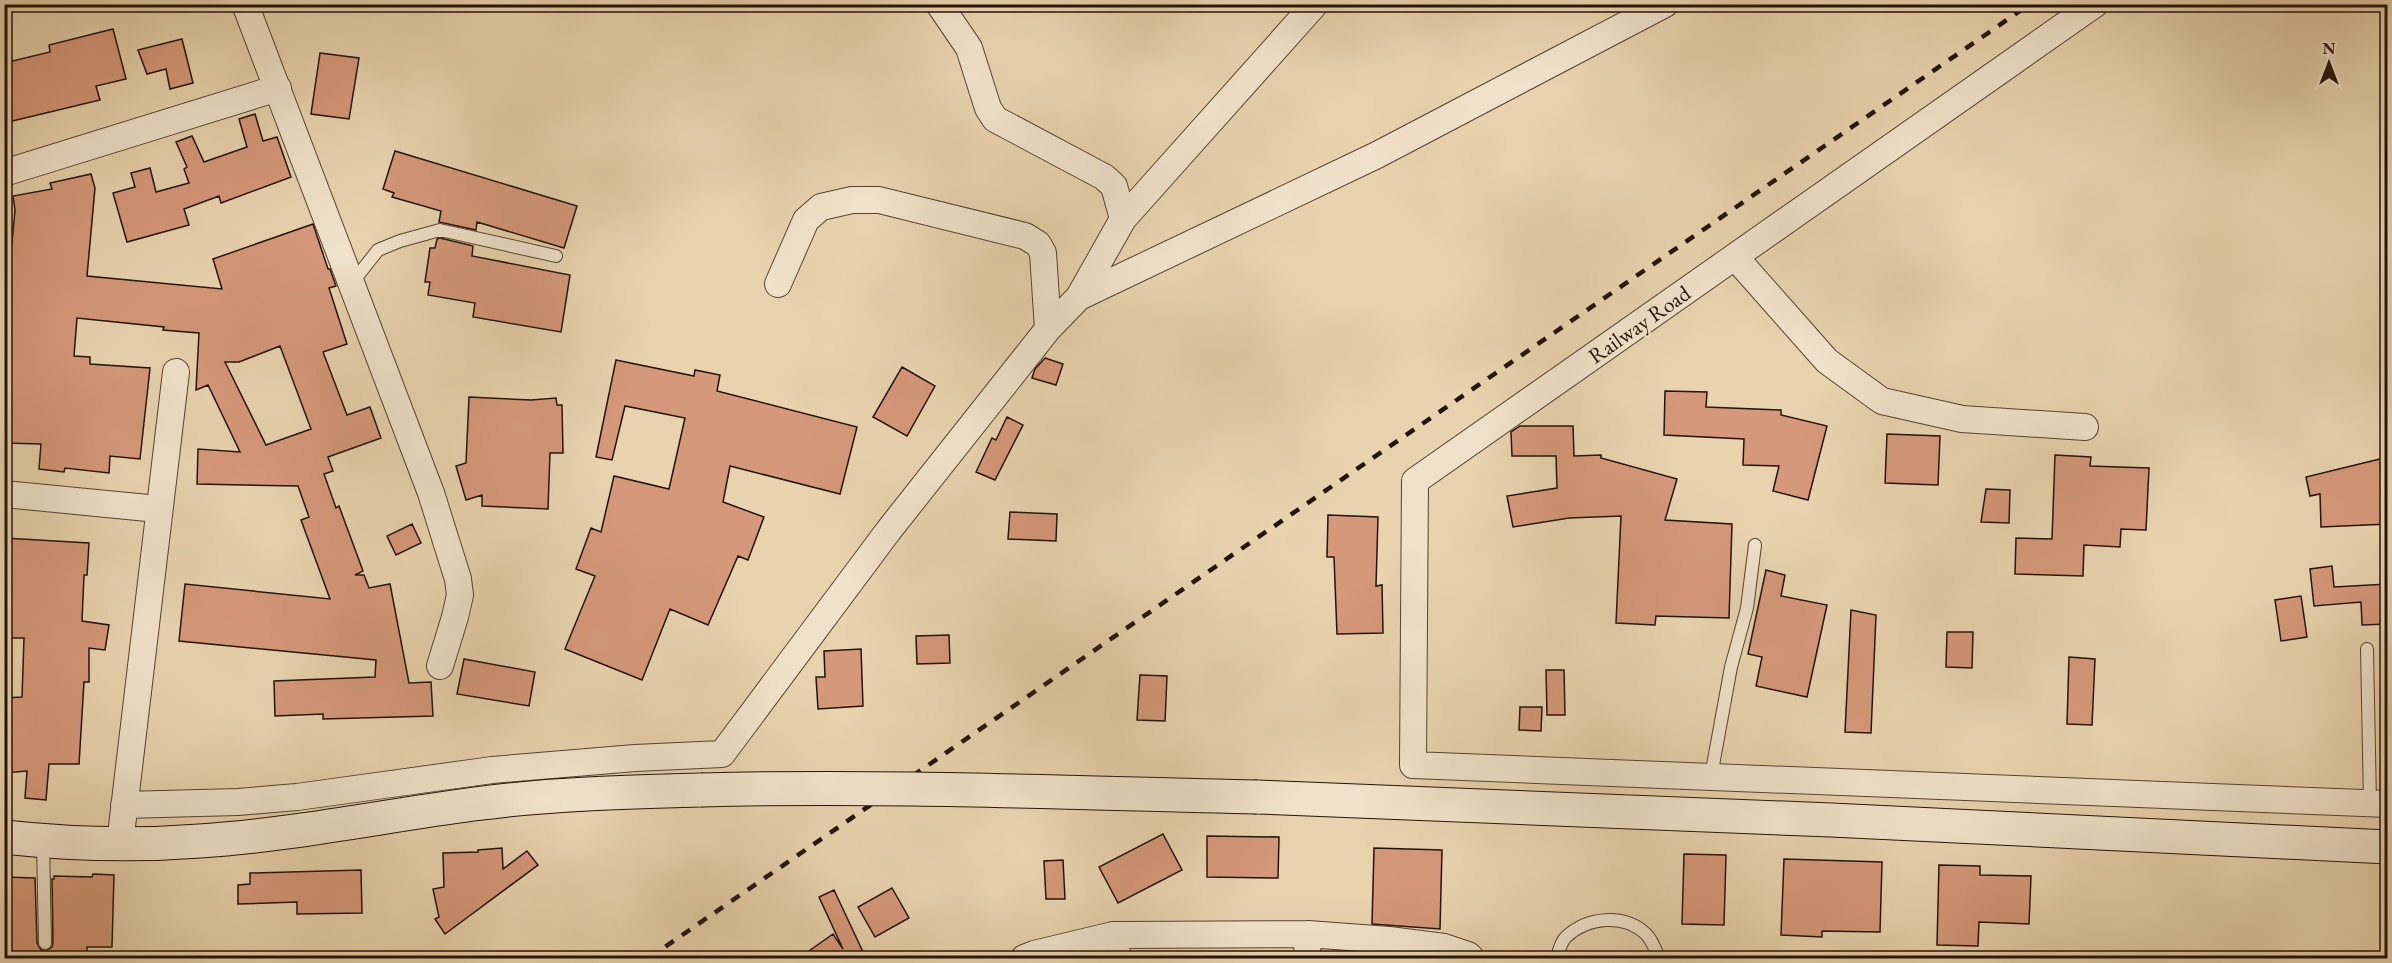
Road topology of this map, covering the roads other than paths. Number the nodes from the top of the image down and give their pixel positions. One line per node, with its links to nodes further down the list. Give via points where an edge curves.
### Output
1 (245, 4): 7 (street)
2 (939, 4): 9 (street, via 969,48 995,119 1104,177 1114,186)
3 (1315, 4): 9 (street)
4 (1665, 4): 6 (street)
5 (2095, 4): 11 (street, Railway Road)
6 (1642, 10): 14 (street, via 1377,155)
7 (278, 88): 8 (street); 12 (street)
8 (4, 173)
9 (1123, 219): 14 (street)
10 (556, 256): 12 (lane, via 440,230 378,250)
11 (1735, 257): 17 (street, via 1827,361 1882,401 1962,418); 23 (street, Railway Road, via 1415,481 1413,765)
12 (352, 283): 22 (street, via 431,493 458,579 460,595)
13 (777, 284): 15 (street, via 806,220 821,207 852,200 879,200 1025,237 1038,244 1043,253)
14 (1079, 297): 15 (street)
15 (1048, 329): 24 (street, via 889,530 722,754 492,770)
16 (176, 372): 19 (street)
17 (2085, 428)
18 (4, 494): 19 (street)
19 (158, 509): 26 (street)
20 (1755, 544): 23 (lane, via 1747,608 1731,667)
21 (2367, 649): 25 (lane)
22 (440, 666)
23 (1711, 776): 25 (street)
24 (297, 797): 26 (street); 27 (street)
25 (2379, 803)
26 (124, 805): 30 (street)
27 (304, 830): 30 (main road, via 199,842); 31 (main road, bridge, via 476,804 609,793 952,789 1257,796)
28 (4, 837): 29 (main road)
29 (43, 840): 30 (main road); 32 (lane)
30 (120, 843)
31 (2388, 847)
32 (45, 943)
33 (1307, 946): 34 (street); 36 (street, via 1389,940 1444,947)
34 (1115, 947): 35 (street)
35 (1024, 958)
36 (1471, 958)
37 (1557, 958): 38 (lane, via 1567,937 1593,921 1616,919 1644,932)
38 (1659, 958)

